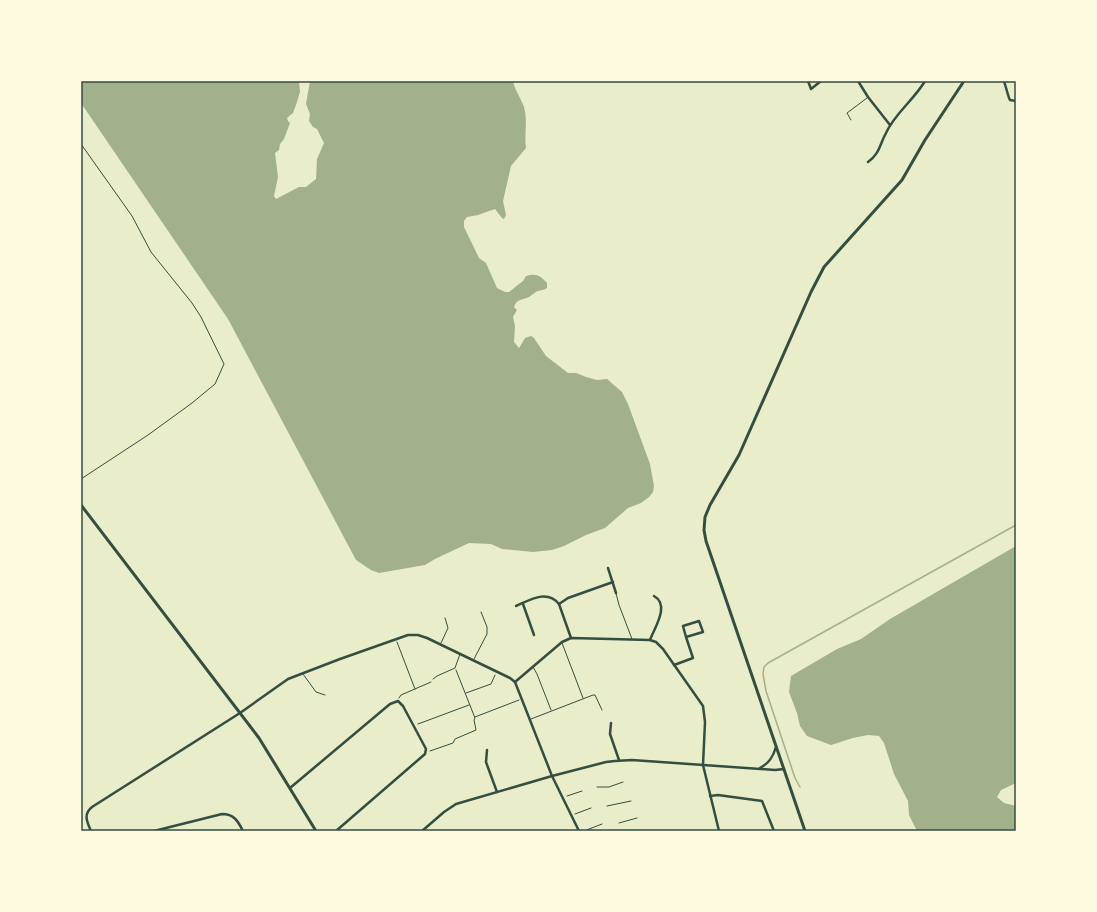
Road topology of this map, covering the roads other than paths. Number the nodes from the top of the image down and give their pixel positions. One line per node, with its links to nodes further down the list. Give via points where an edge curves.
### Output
1 (808, 81): 2 (street, via 810,89)
2 (821, 81)
3 (858, 81): 7 (street)
4 (925, 81): 10 (street)
5 (964, 81): 43 (street, via 902,180 824,267 739,454 705,517 706,541)
6 (1004, 81): 8 (street, via 1010,100)
7 (868, 98): 9 (lane, via 847,113); 10 (street)
8 (1016, 101)
9 (851, 120)
10 (890, 125): 11 (street, via 878,152)
11 (868, 162)
12 (81, 505): 40 (street)
13 (608, 568): 14 (street)
14 (613, 582): 15 (street); 18 (street, via 568,598)
15 (616, 592): 25 (lane)
16 (654, 596): 26 (street, via 658,598 662,609)
17 (523, 603): 18 (street, via 547,596); 19 (street); 22 (street)
18 (559, 604): 23 (street)
19 (516, 606)
20 (481, 612): 30 (lane, via 487,634)
21 (445, 618): 28 (lane, via 448,628)
22 (534, 635)
23 (571, 638): 25 (street); 27 (street)
24 (686, 638): 24 (street, via 682,626 699,620 703,632); 31 (street, via 693,658)
25 (632, 639): 26 (street)
26 (650, 640): 31 (street, via 663,649)
27 (562, 642): 32 (street); 37 (lane)
28 (441, 644): 29 (street); 33 (street, via 418,635 408,635)
29 (460, 654): 30 (street); 34 (lane, via 455,668)
30 (473, 660): 35 (street)
31 (674, 665): 46 (street, via 704,712 706,722)
32 (532, 667): 35 (street); 38 (lane)
33 (302, 673): 36 (lane, via 316,692); 40 (street)
34 (433, 679)
35 (515, 682): 41 (street)
36 (325, 694)
37 (584, 698): 38 (lane); 39 (lane, via 595,695)
38 (551, 710): 41 (lane)
39 (602, 710)
40 (240, 713): 50 (street, via 266,748); 53 (street, via 89,809 86,815)
41 (530, 719): 49 (street)
42 (611, 723): 45 (street, via 610,734)
43 (776, 747): 47 (street); 48 (street, via 773,756)
44 (487, 750): 51 (street, via 486,762)
45 (619, 760): 46 (street); 49 (street)
46 (703, 765): 48 (street); 52 (street)
47 (784, 768): 48 (street); 62 (street)
48 (759, 769)
49 (552, 776): 51 (street); 59 (street)
50 (290, 788): 56 (street); 57 (street, via 390,704 398,701 426,749 425,754)
51 (497, 792): 58 (street, via 456,804)
52 (710, 796): 60 (street); 61 (street, via 762,800)
53 (91, 831)
54 (154, 831): 55 (street, via 227,814 235,817)
55 (243, 831)
56 (316, 831)
57 (336, 831)
58 (422, 831)
59 (579, 831)
60 (718, 831)
61 (774, 831)
62 (805, 831)

